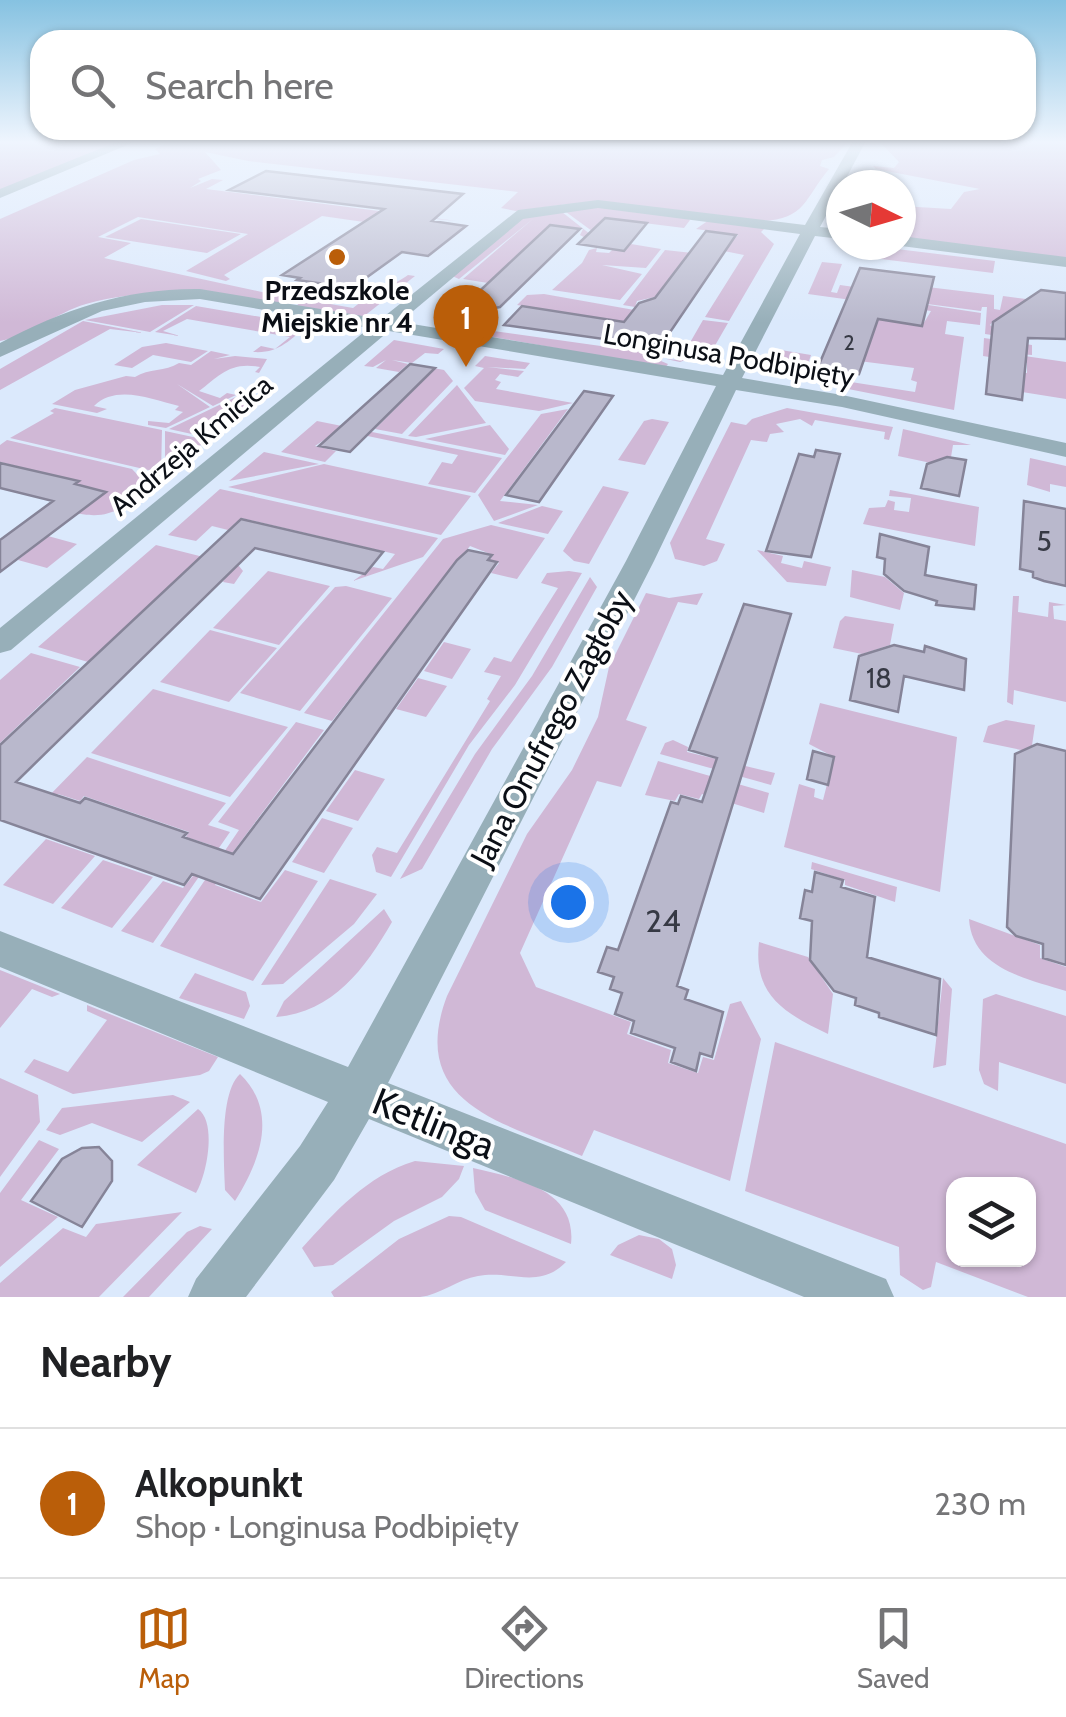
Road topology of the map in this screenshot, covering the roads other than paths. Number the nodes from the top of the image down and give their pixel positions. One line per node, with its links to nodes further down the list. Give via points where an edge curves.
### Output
1 (826, 232): 4 (street, Andrzeja Kmicica, via 598,204 524,213); 6 (street, Jana Onufrego Zagłoby)
2 (916, 244): 3 (street)
3 (1066, 262)
4 (381, 325): 5 (street, Longinusa Podbipięty, via 170,294 84,309); 6 (street, Longinusa Podbipięty); 8 (street, Andrzeja Kmicica)
5 (0, 352)
6 (728, 384): 7 (street, Longinusa Podbipięty); 10 (street, Jana Onufrego Zagłoby)
7 (1066, 450)
8 (0, 643)
9 (0, 949): 10 (street, Ketlinga)
10 (359, 1093): 11 (street, Jana Onufrego Zagłoby, via 317,1163); 12 (street, Ketlinga)
11 (214, 1297)
12 (868, 1297)

